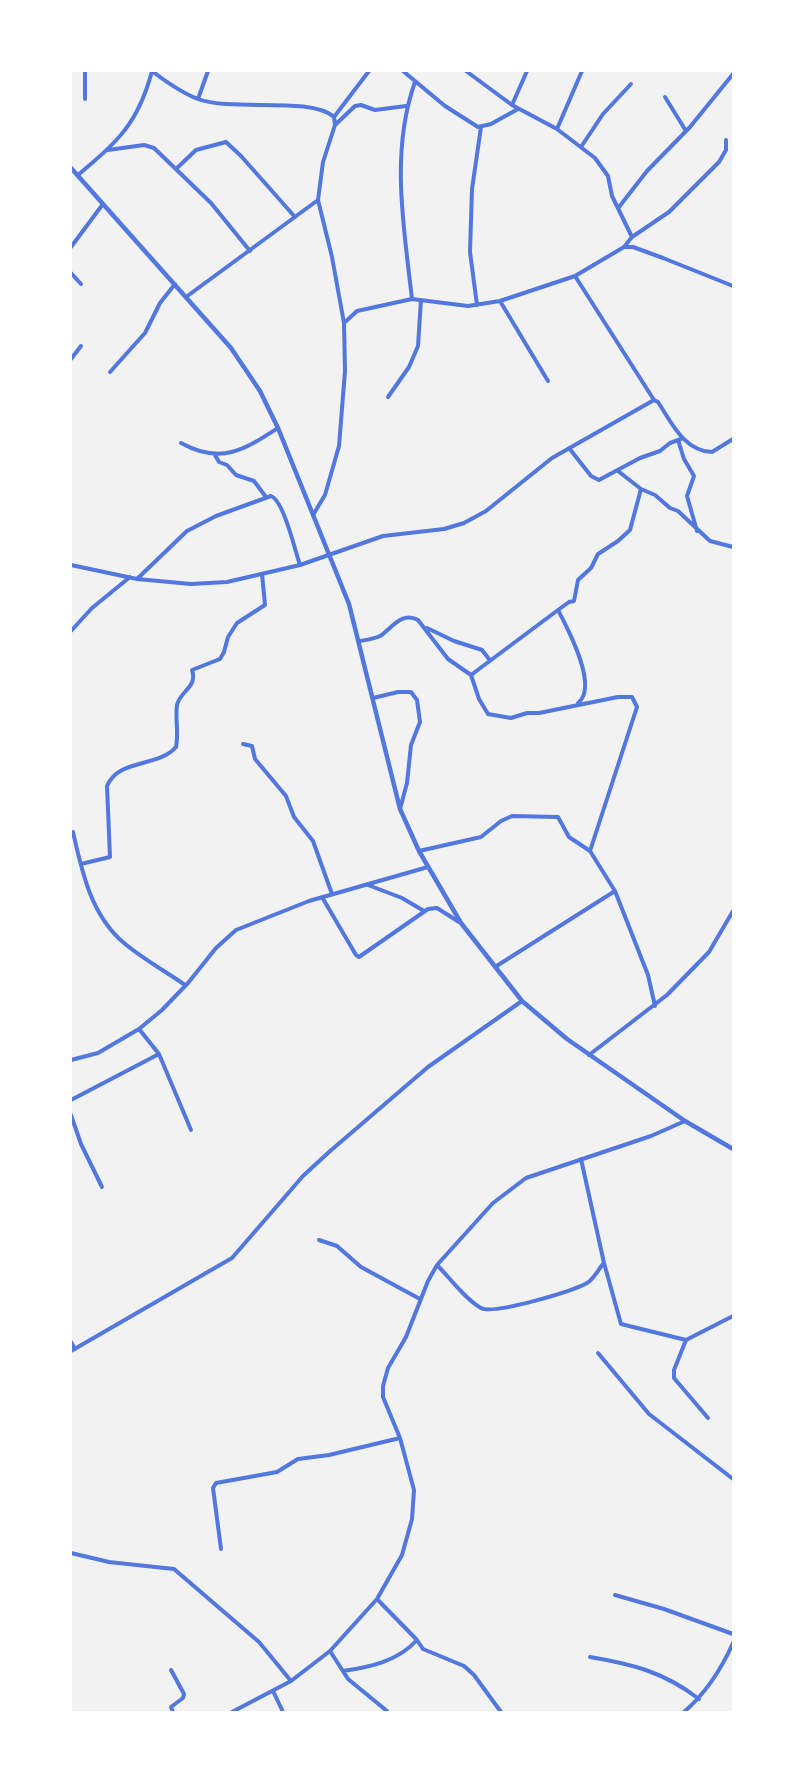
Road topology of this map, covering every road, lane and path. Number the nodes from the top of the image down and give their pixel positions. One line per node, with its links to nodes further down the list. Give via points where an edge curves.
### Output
1 (85, 71): 12 (street)
2 (208, 71): 13 (street)
3 (369, 71): 17 (street)
4 (403, 71): 9 (street)
5 (466, 71): 14 (street)
6 (527, 71): 14 (street)
7 (582, 71): 20 (street)
8 (733, 74): 21 (street)
9 (415, 82): 15 (street); 19 (street, via 473,125)
10 (631, 84): 23 (street, via 603,114)
11 (665, 97): 21 (street)
12 (85, 99)
13 (198, 99): 17 (street, via 227,104 319,109); 24 (street, via 152,71 134,120)
14 (512, 105): 16 (street)
15 (406, 106): 18 (street, via 375,110 355,106); 42 (street, via 401,189)
16 (518, 109): 19 (street); 20 (street)
17 (334, 117): 18 (street)
18 (334, 125): 28 (street, via 323,162)
19 (481, 127): 45 (street, via 472,190 470,252)
20 (557, 129): 23 (street)
21 (686, 131): 30 (street, via 647,171)
22 (726, 140): 32 (street, via 726,150 719,162 669,212)
23 (581, 147): 30 (street, via 604,167 612,196)
24 (108, 150): 26 (street, via 149,146); 27 (street)
25 (71, 168): 27 (street)
26 (176, 169): 31 (street, via 196,150 226,142); 35 (street, via 212,203)
27 (78, 176): 29 (street)
28 (318, 200): 31 (street); 46 (street)
29 (103, 204): 33 (street); 39 (street)
30 (619, 207): 32 (street)
31 (295, 217): 35 (street)
32 (632, 237): 34 (street)
33 (71, 247)
34 (624, 247): 37 (street); 40 (street, via 640,250)
35 (250, 251): 41 (street)
36 (71, 273): 38 (street)
37 (574, 276): 44 (street); 52 (street)
38 (81, 284)
39 (175, 284): 41 (street); 49 (street, via 160,303 145,333)
40 (733, 286)
41 (186, 297): 53 (street, via 246,368)
42 (412, 300): 43 (street); 46 (street, via 357,311)
43 (420, 300): 45 (street); 51 (street, via 418,346 409,368)
44 (500, 301): 45 (street); 50 (street)
45 (477, 305)
46 (344, 323): 62 (street, via 345,371 339,446 325,495)
47 (81, 346): 48 (street)
48 (71, 360)
49 (110, 372)
50 (548, 381)
51 (388, 396)
52 (654, 400): 54 (street); 57 (street)
53 (278, 428): 58 (street, via 248,446); 62 (street)
54 (680, 439): 55 (street, via 706,452 712,452); 59 (street); 63 (street, via 684,459 694,476 687,496)
55 (733, 439)
56 (181, 443): 58 (street, via 198,452)
57 (569, 448): 59 (street, via 596,479 602,480); 65 (street, via 529,475 486,511 464,523 424,533 383,536)
58 (215, 455): 61 (street, via 236,475 254,481)
59 (618, 471): 60 (street)
60 (641, 489): 63 (street, via 676,509); 71 (street, via 630,530 598,554 591,568 578,580 574,602)
61 (266, 497): 67 (street, via 274,496 281,508); 70 (street, via 187,531)
62 (313, 515): 65 (street)
63 (697, 531): 64 (street, via 713,544)
64 (733, 547)
65 (330, 556): 67 (street); 74 (street)
66 (71, 565): 69 (street)
67 (300, 565): 68 (street)
68 (262, 574): 70 (street, via 227,582 191,584); 84 (street, via 265,605 236,623 220,658 192,670 191,686 178,704 176,746 111,777 107,786 110,857)
69 (130, 578): 70 (street); 73 (street, via 92,608)
70 (137, 579)
71 (558, 610): 75 (street); 78 (street, via 578,648 581,663 586,692)
72 (426, 627): 74 (street, via 413,618 407,618 376,638); 75 (street, via 482,650); 76 (street, via 448,659)
73 (71, 631)
74 (360, 641): 77 (street)
75 (489, 659): 76 (street)
76 (470, 675): 78 (street, via 484,709 494,716 511,718)
77 (373, 698): 80 (street); 80 (street, via 411,692 418,700 420,722 411,744 407,783)
78 (576, 705): 83 (street, via 627,696 632,697 637,707)
79 (243, 744): 88 (street, via 252,746 255,759 286,796 294,817 313,841)
80 (400, 809): 82 (street)
81 (73, 832): 84 (street)
82 (419, 851): 83 (street, via 481,837 512,816 558,817 569,837); 85 (street)
83 (590, 851): 87 (street)
84 (81, 864): 94 (street, via 88,890 112,930 134,951)
85 (428, 867): 86 (street); 92 (street)
86 (368, 885): 88 (street); 90 (street, via 402,898)
87 (615, 891): 93 (street); 96 (street, via 648,975)
88 (332, 894): 89 (street)
89 (322, 897): 90 (street, via 359,957); 94 (street, via 229,934)
90 (424, 911): 92 (street, via 437,908)
91 (733, 911): 96 (street, via 709,952)
92 (461, 923): 93 (street)
93 (495, 967): 95 (street)
94 (185, 985): 97 (street)
95 (522, 1001): 99 (street); 115 (street, via 428,1067 329,1152 303,1176 232,1258)
96 (655, 1006): 99 (street)
97 (139, 1029): 98 (street); 100 (street, via 98,1053)
98 (159, 1054): 101 (street); 104 (street)
99 (589, 1055): 103 (street)
100 (71, 1060)
101 (71, 1100)
102 (71, 1115): 107 (street)
103 (685, 1121): 105 (street); 106 (street, via 652,1136)
104 (191, 1130)
105 (733, 1149)
106 (581, 1159): 109 (street); 110 (street, via 536,1173 507,1191)
107 (102, 1187)
108 (319, 1240): 111 (street, via 337,1246 361,1267)
109 (604, 1262): 110 (street, via 586,1284 491,1311 481,1308); 113 (street, via 621,1324)
110 (437, 1265): 111 (street)
111 (420, 1299): 118 (street, via 383,1386)
112 (733, 1316): 113 (street)
113 (686, 1340): 117 (street, via 674,1378)
114 (71, 1342): 115 (street)
115 (73, 1350)
116 (598, 1353): 119 (street, via 649,1414)
117 (708, 1418)
118 (400, 1438): 120 (street, via 298,1459 276,1472 216,1483 213,1488); 123 (street, via 414,1490 412,1519 402,1555)
119 (733, 1479)
120 (221, 1548)
121 (72, 1554): 131 (street, via 109,1562 174,1569 259,1642)
122 (615, 1595): 124 (street)
123 (378, 1600): 125 (street); 127 (street)
124 (733, 1634)
125 (417, 1640): 130 (street, via 394,1658); 138 (street, via 423,1649 464,1666)
126 (733, 1643): 133 (street, via 718,1675)
127 (330, 1651): 130 (street); 131 (street)
128 (590, 1657): 133 (street, via 632,1664 684,1687)
129 (171, 1670): 135 (street, via 184,1694 171,1707)
130 (343, 1671): 134 (street, via 358,1689)
131 (291, 1681): 132 (street)
132 (273, 1691): 136 (street); 137 (street)
133 (699, 1699): 139 (street)
134 (387, 1711)
135 (172, 1712)
136 (232, 1712)
137 (283, 1712)
138 (501, 1712)
139 (684, 1712)

